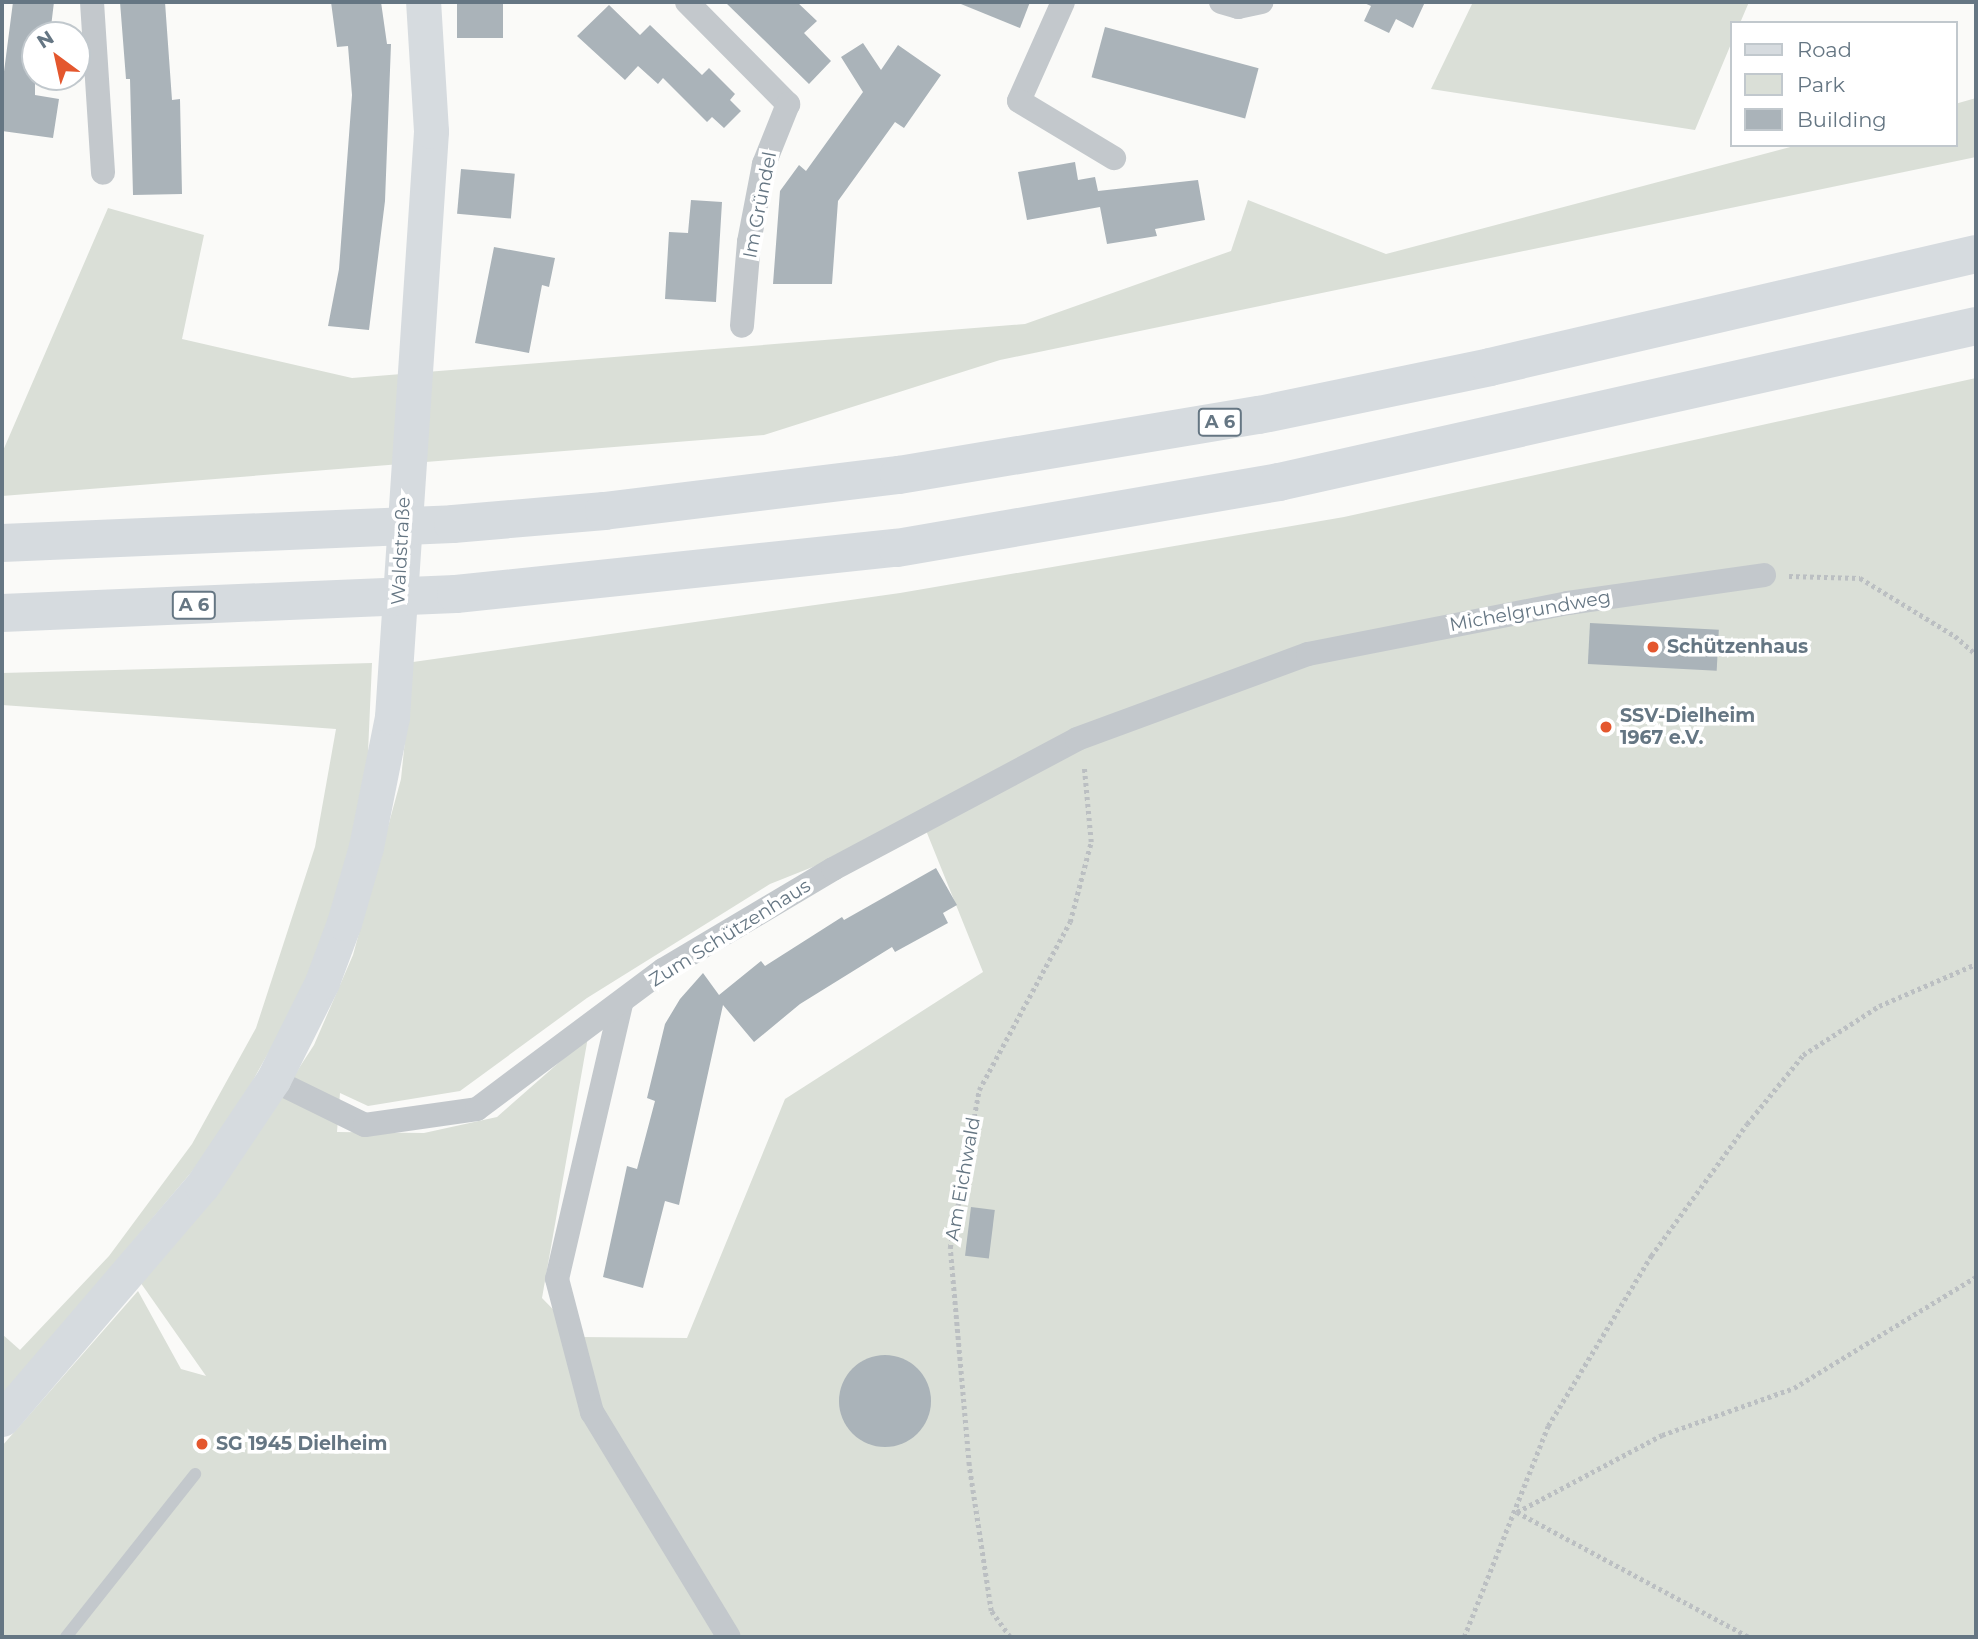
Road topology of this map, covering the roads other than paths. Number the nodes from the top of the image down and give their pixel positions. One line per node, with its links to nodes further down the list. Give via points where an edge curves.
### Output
1 (92, 2): 8 (street)
2 (423, 2): 17 (street, Waldstraße, via 430,131 392,717 366,846 344,923)
3 (687, 2): 10 (street, Im Gründel, via 788,104 764,164)
4 (1063, 2): 7 (street, via 1019,101)
5 (1221, 2): 6 (street, via 1238,7)
6 (1261, 2)
7 (1114, 158)
8 (103, 173)
9 (1976, 254): 12 (highway, A 6, via 1490,367 1097,444 749,495 384,529)
10 (742, 326)
11 (1976, 326): 14 (highway, A 6, via 1497,436 1096,514 871,551 456,594)
12 (2, 543)
13 (1764, 575): 15 (street, Michelgrundweg, via 1568,603 1308,654)
14 (2, 613)
15 (1077, 739): 16 (street, Zum Schützenhaus, via 833,869 663,970)
16 (621, 1004): 17 (street, Zum Schützenhaus, via 601,1014 477,1109 365,1125); 21 (street, via 557,1279 592,1412)
17 (273, 1080): 18 (street, Waldstraße, via 202,1186)
18 (2, 1419)
19 (195, 1474): 20 (lane)
20 (66, 1637)
21 (729, 1637)

